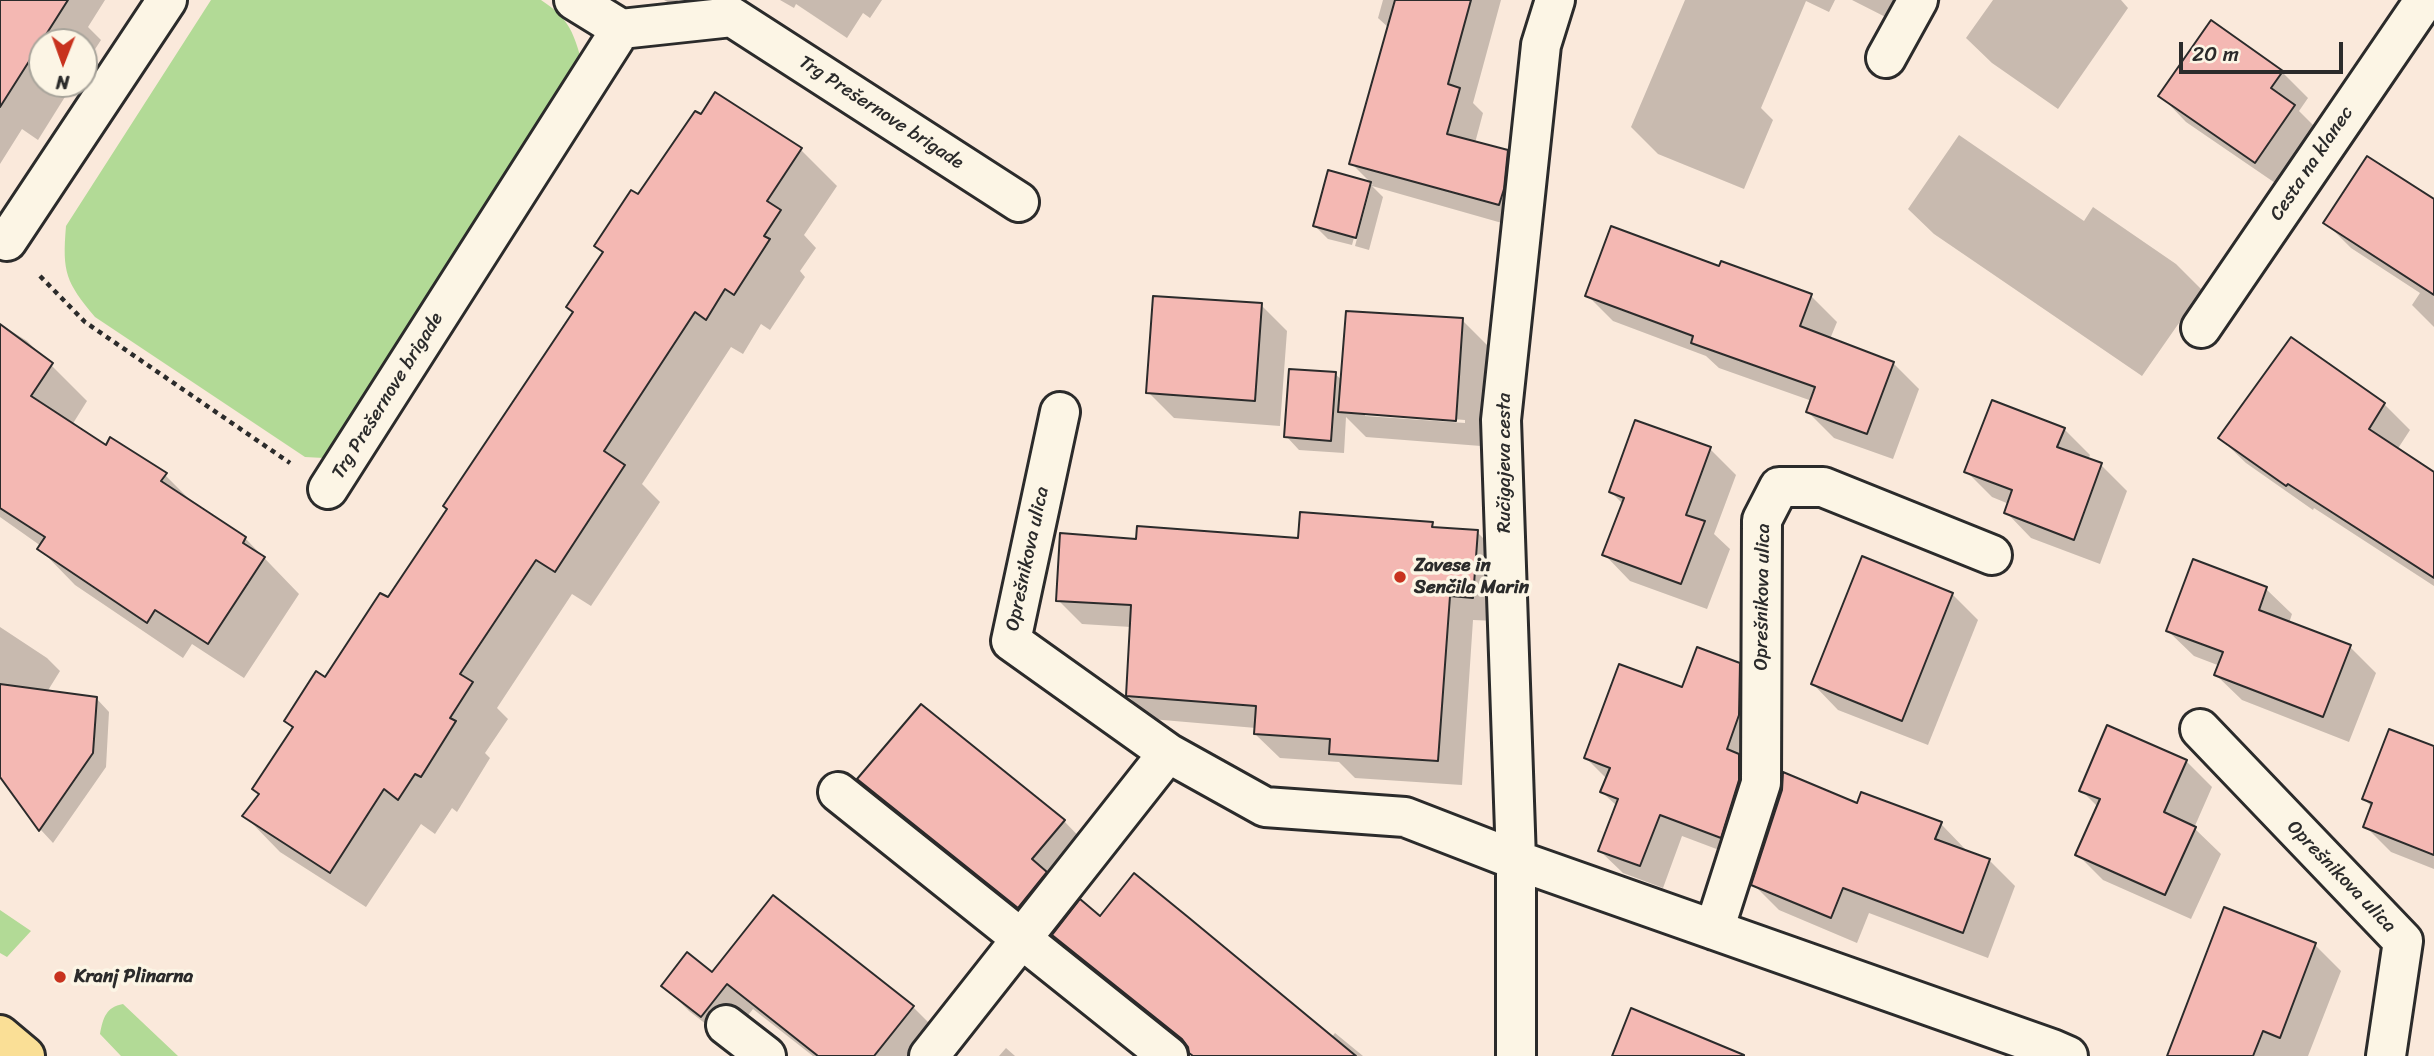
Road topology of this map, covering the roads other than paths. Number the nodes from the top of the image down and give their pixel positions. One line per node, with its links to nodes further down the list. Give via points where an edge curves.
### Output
1 (167, 0): 10 (street)
2 (574, 0): 7 (street)
3 (1555, 0): 18 (street, Ručigajeva cesta, via 1541,45 1501,420)
4 (1918, 0): 8 (street)
5 (2424, 0): 6 (street, Cesta na klanec); 11 (street, Cesta na klanec)
6 (2434, 7)
7 (621, 29): 9 (street, Trg Prešernove brigade, via 732,17); 13 (street, Trg Prešernove brigade)
8 (1886, 58)
9 (1019, 202)
10 (6, 241)
11 (2201, 328)
12 (1060, 412): 16 (street, Oprešnikova ulica, via 1011,641)
13 (328, 489)
14 (1992, 555): 19 (street, Oprešnikova ulica, via 1823,487 1779,487 1762,520 1761,783)
15 (2200, 729): 29 (street, Oprešnikova ulica, via 2403,941)
16 (1168, 753): 18 (street, Oprešnikova ulica, via 1265,807 1405,817); 20 (street)
17 (838, 792): 20 (street)
18 (1516, 860): 19 (street, Oprešnikova ulica); 27 (street, Ručigajeva cesta)
19 (1714, 930): 28 (street, Oprešnikova ulica)
20 (1021, 938): 25 (street); 26 (street)
21 (726, 1024): 24 (street)
22 (0, 1035): 23 (main road)
23 (25, 1056)
24 (766, 1056)
25 (929, 1056)
26 (1168, 1056)
27 (1516, 1056)
28 (2068, 1056)
29 (2386, 1056)

